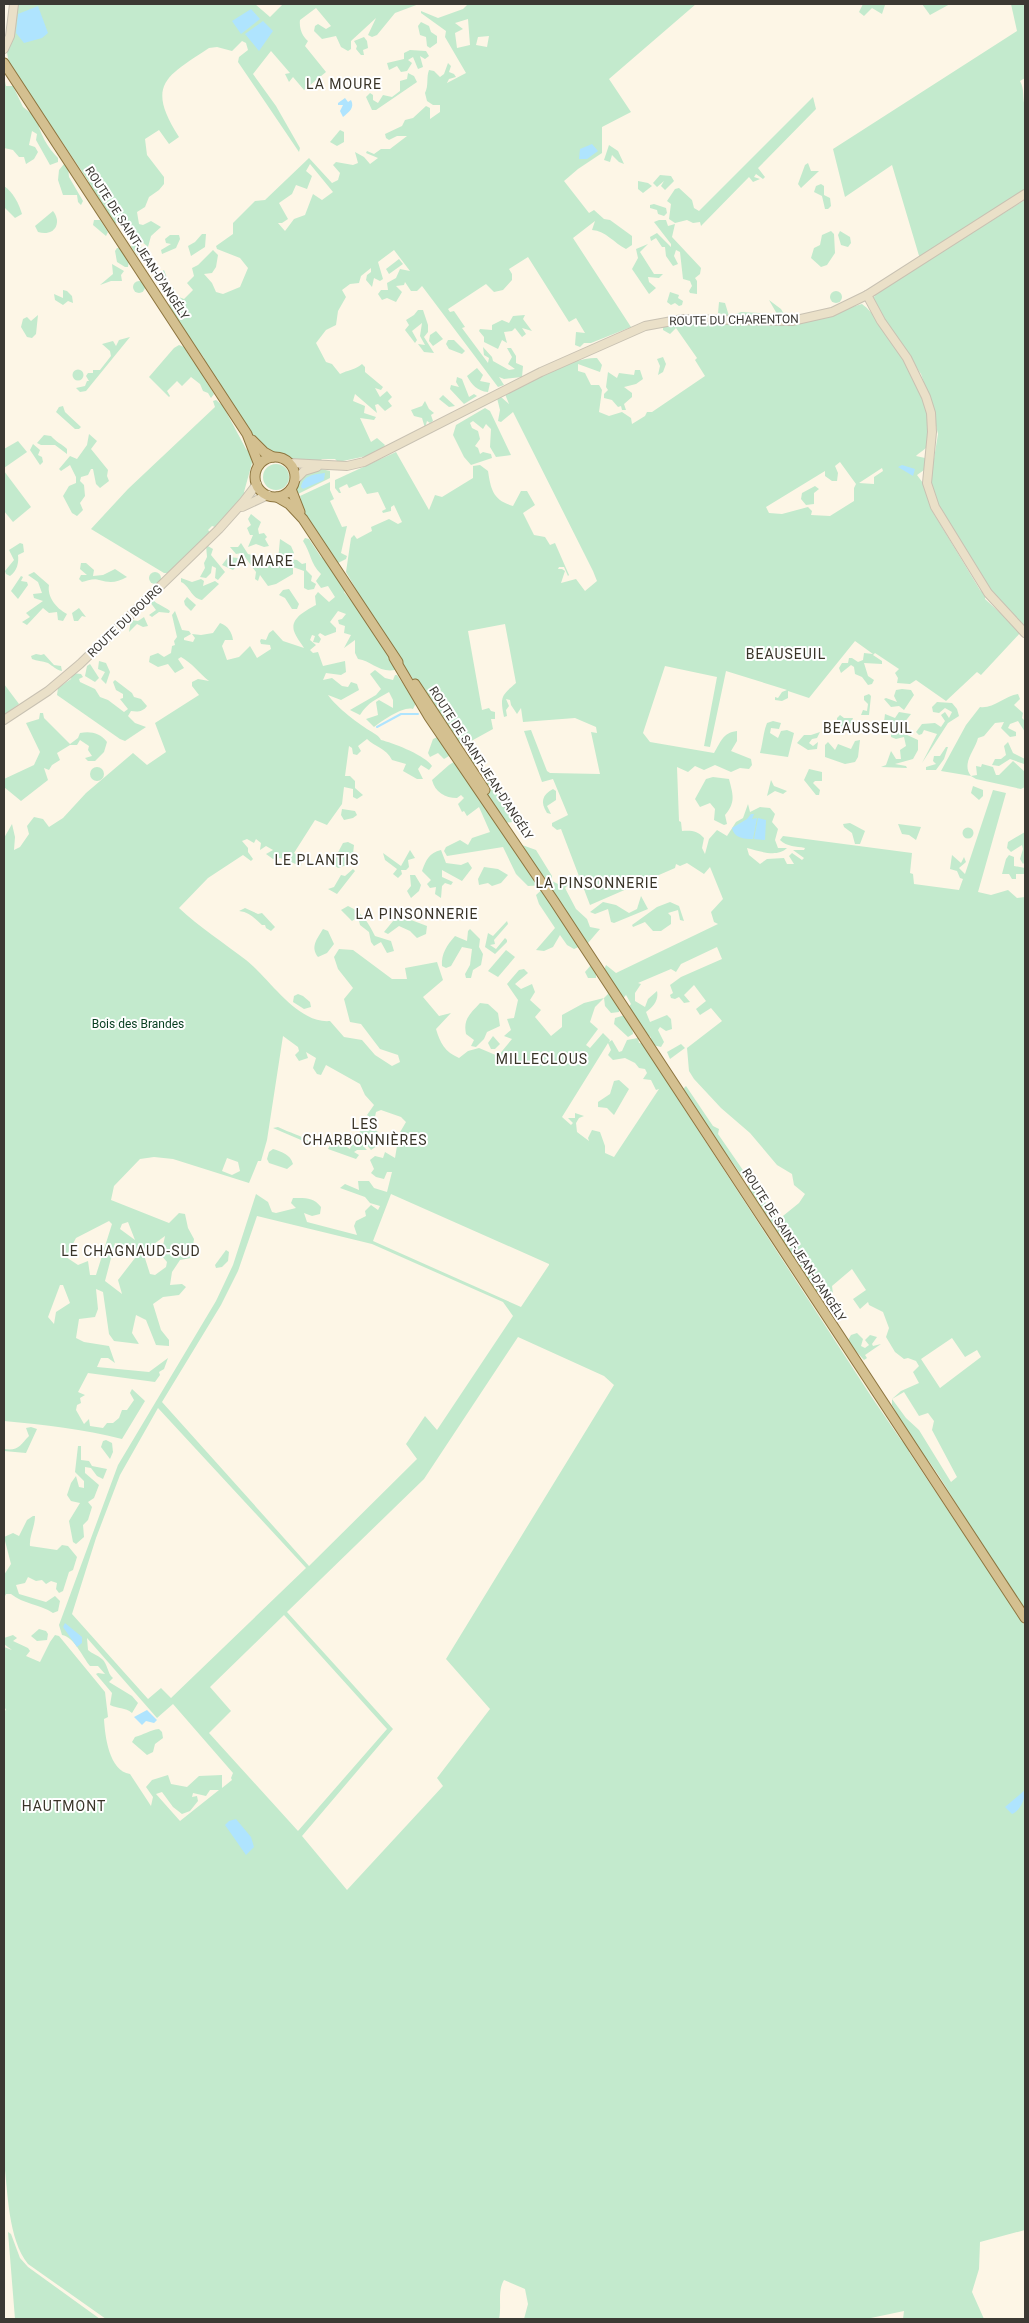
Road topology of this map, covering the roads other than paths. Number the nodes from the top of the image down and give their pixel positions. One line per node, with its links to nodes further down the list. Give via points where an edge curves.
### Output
1 (14, 4): 2 (street)
2 (10, 27): 3 (street); 4 (street)
3 (4, 35)
4 (4, 49)
5 (4, 63): 8 (main road, ROUTE DE SAINT-JEAN-D'ANGÉLY)
6 (1025, 194): 7 (street, ROUTE DU CHARENTON)
7 (867, 295): 12 (street, ROUTE DU CHARENTON, via 832,312 792,321 683,319 645,326 541,372 377,456 347,466); 19 (street, via 907,358 926,397 932,432 926,483 935,507 988,594)
8 (248, 436): 9 (main road, ROUTE DE SAINT-JEAN-D'ANGÉLY); 11 (main road, ROUTE DE SAINT-JEAN-D'ANGÉLY)
9 (273, 457): 10 (main road); 11 (main road)
10 (290, 463): 12 (street, ROUTE DU CHARENTON); 13 (main road)
11 (259, 464): 14 (main road)
12 (322, 466): 13 (street, ROUTE DU CHARENTON, via 304,471)
13 (295, 480): 15 (main road)
14 (257, 484): 16 (main road); 17 (street, ROUTE DU BOURG)
15 (291, 489): 16 (main road); 18 (main road, ROUTE DE SAINT-JEAN-D'ANGÉLY)
16 (272, 496): 17 (street, ROUTE DU BOURG, via 254,500); 18 (main road, ROUTE DE SAINT-JEAN-D'ANGÉLY, via 289,504)
17 (236, 510): 20 (street, ROUTE DU BOURG, via 80,664 48,691)
18 (303, 519): 21 (main road, ROUTE DE SAINT-JEAN-D'ANGÉLY, via 429,717)
19 (1025, 633)
20 (4, 720)
21 (1025, 1618)

